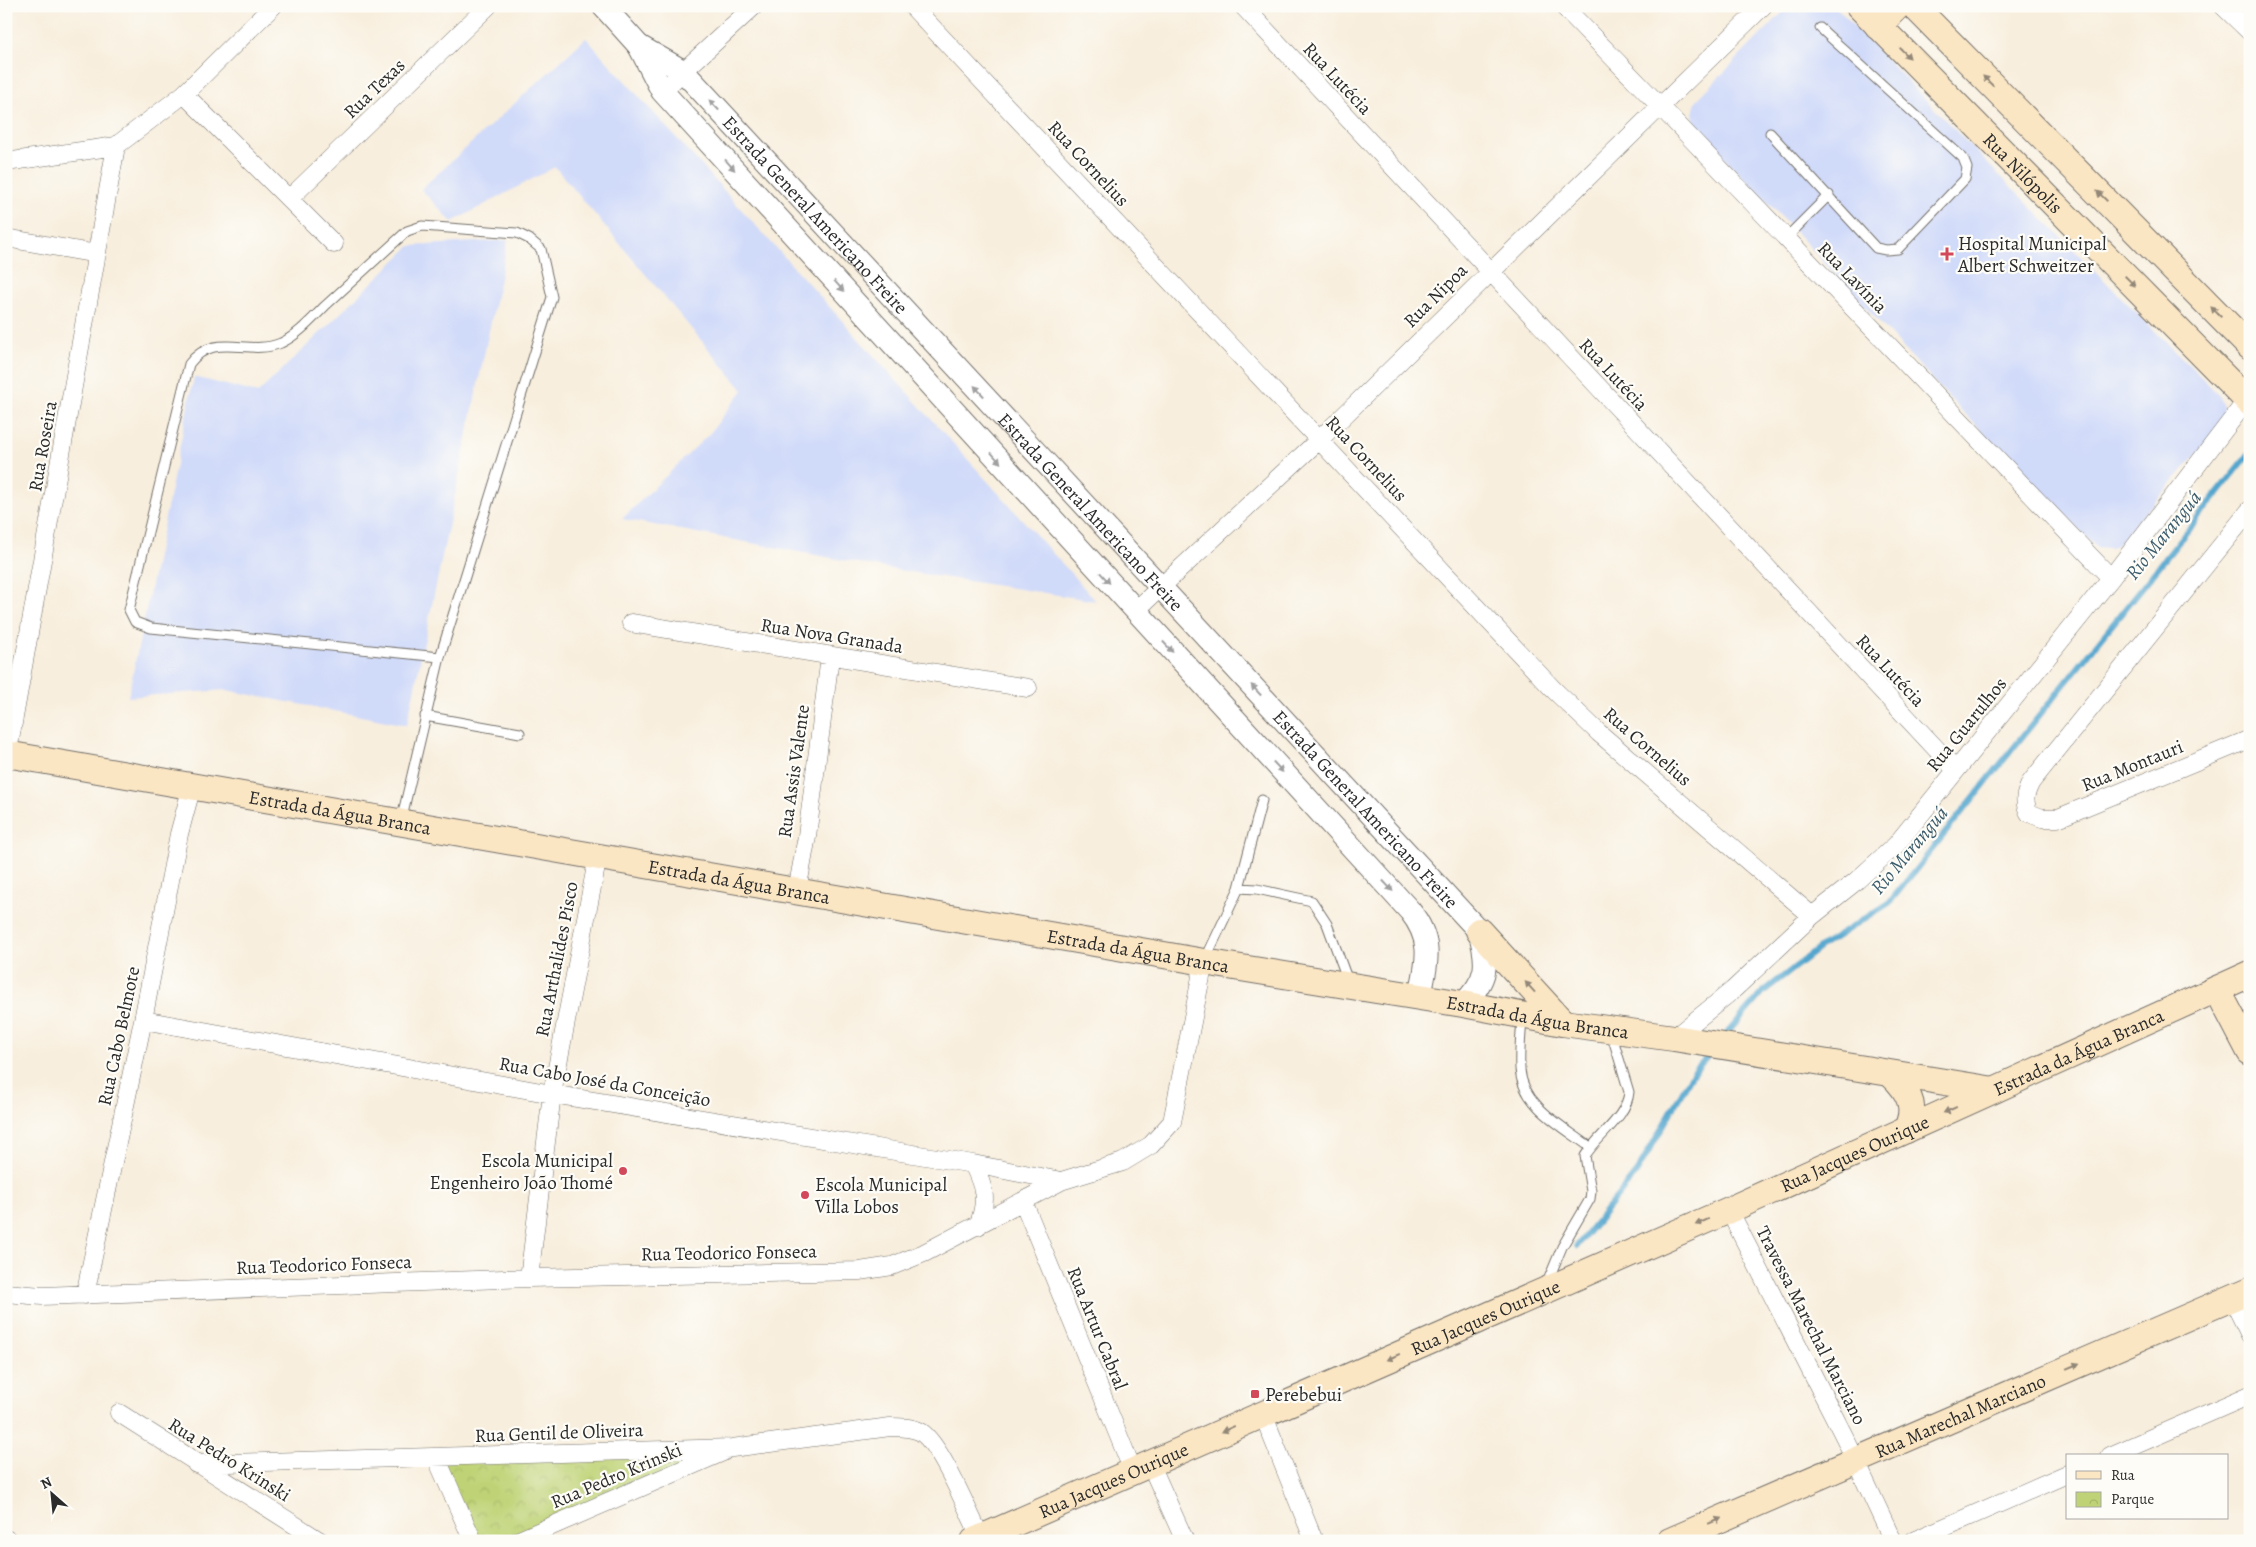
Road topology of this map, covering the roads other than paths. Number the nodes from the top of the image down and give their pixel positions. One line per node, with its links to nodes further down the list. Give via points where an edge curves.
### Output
1 (273, 6): 19 (street)
2 (488, 6): 27 (street, Rua Texas)
3 (603, 6): 16 (street, Estrada General Americano Freire)
4 (754, 6): 17 (street)
5 (912, 6): 35 (street, Rua Cornelius)
6 (1243, 6): 32 (street, Rua Lutécia)
7 (1563, 6): 20 (street, Rua Lavínia)
8 (1763, 6): 20 (street, Rua Nipoa)
9 (1858, 6): 13 (main road, Rua Nilópolis)
10 (1898, 6): 13 (main road)
11 (1914, 6): 21 (main road, Rua Nilópolis, one-way to 11)
12 (2224, 6): 15 (street)
13 (1878, 26): 24 (main road, Rua Nilópolis, one-way to 24)
14 (1820, 28): 26 (lane, via 1963,158 1967,168 1965,178 1898,249 1876,248)
15 (2250, 32)
16 (639, 46): 17 (street, Estrada General Americano Freire); 18 (street, Estrada General Americano Freire)
17 (683, 71): 18 (street); 38 (street, Estrada General Americano Freire, one-way to 17)
18 (662, 90): 39 (street, Estrada General Americano Freire, one-way to 39)
19 (184, 94): 23 (street); 27 (street)
20 (1660, 106): 29 (street, Rua Lavínia); 32 (street, Rua Nipoa)
21 (2029, 122): 24 (main road); 33 (main road, Rua Nilópolis, one-way to 21)
22 (1770, 133): 26 (lane)
23 (116, 146): 25 (street); 31 (street, Rua Roseira)
24 (2000, 150): 34 (main road, Rua Nilópolis, one-way to 34)
25 (6, 162)
26 (1829, 194): 29 (lane)
27 (289, 199): 30 (street)
28 (6, 238): 31 (street)
29 (1786, 238): 37 (street, Rua Lavínia)
30 (334, 244)
31 (98, 254): 47 (street, Rua Roseira)
32 (1489, 272): 35 (street, Rua Nipoa); 48 (street, Rua Lutécia)
33 (2250, 347)
34 (2249, 400): 37 (street, Rua Guarulhos)
35 (1320, 439): 38 (street, Rua Nipoa); 55 (street, Rua Cornelius, via 1552,688 1599,733)
36 (2250, 510): 46 (street, Rua Montauri, via 2031,782 2024,803 2029,813 2042,818 2058,818)
37 (2110, 578): 48 (street, Rua Guarulhos)
38 (1162, 588): 39 (street, Rua Nipoa); 56 (street, Estrada General Americano Freire, one-way to 38)
39 (1135, 611): 61 (street, Estrada General Americano Freire, one-way to 61, via 1418,921 1428,953)
40 (630, 623): 41 (street, Rua Nova Granada)
41 (830, 657): 43 (street, Rua Nova Granada); 54 (street, Rua Assis Valente)
42 (440, 658): 42 (lane, via 552,297 541,249 529,239 517,233 422,226 407,231 301,329 281,342 262,348 213,346 198,353 189,364 129,610 135,622 151,628); 44 (lane)
43 (1028, 688)
44 (426, 716): 45 (lane); 51 (lane)
45 (520, 733)
46 (2250, 739)
47 (7, 756): 49 (main road, Estrada da Água Branca)
48 (1955, 769): 55 (street, Rua Guarulhos, via 1896,845)
49 (192, 786): 51 (main road, Estrada da Água Branca); 64 (street, Rua Cabo Belmote, via 179,834)
50 (1262, 800): 53 (lane)
51 (400, 824): 52 (main road, Estrada da Água Branca)
52 (598, 856): 54 (main road, Estrada da Água Branca); 71 (street, Rua Arthalides Pisco)
53 (1240, 888): 57 (lane); 59 (lane, via 1312,901 1327,924)
54 (797, 891): 57 (main road, Estrada da Água Branca)
55 (1812, 916): 67 (street, Rua Guarulhos)
56 (1479, 931): 62 (street, Estrada General Americano Freire, via 1486,969 1479,986); 65 (main road, one-way to 56)
57 (1204, 962): 59 (main road, Estrada da Água Branca); 75 (street, Rua Teodorico Fonseca, via 1172,1122 1151,1145 1123,1162)
58 (2250, 974): 60 (main road, Estrada da Água Branca)
59 (1350, 986): 61 (main road, Estrada da Água Branca)
60 (2217, 989): 68 (main road); 70 (main road, Estrada da Água Branca)
61 (1420, 996): 62 (main road, Estrada da Água Branca)
62 (1463, 1004): 63 (main road, Estrada da Água Branca)
63 (1522, 1015): 65 (main road, Estrada da Água Branca); 73 (lane, via 1520,1070 1526,1092 1537,1106)
64 (143, 1020): 71 (street, Rua Cabo José da Conceição); 83 (street, Rua Cabo Belmote)
65 (1563, 1023): 66 (main road, Estrada da Água Branca)
66 (1610, 1029): 67 (main road, Estrada da Água Branca); 73 (lane, via 1629,1100)
67 (1683, 1039): 69 (main road, Estrada da Água Branca)
68 (2250, 1052)
69 (1892, 1075): 70 (main road, Estrada da Água Branca); 72 (main road, via 1904,1087 1912,1107)
70 (1994, 1090): 72 (main road, Rua Jacques Ourique, one-way to 72)
71 (552, 1094): 74 (street, Rua Cabo José da Conceição); 79 (street, Rua Arthalides Pisco)
72 (1906, 1130): 77 (main road, Rua Jacques Ourique)
73 (1590, 1147): 80 (lane, via 1585,1156 1592,1191 1590,1199 1562,1247)
74 (973, 1164): 75 (street, Rua Cabo José da Conceição); 78 (street, via 985,1194)
75 (1061, 1181): 76 (street, Rua Teodorico Fonseca)
76 (1023, 1201): 78 (street, Rua Teodorico Fonseca); 93 (street, Rua Artur Cabral)
77 (1730, 1210): 80 (main road, Rua Jacques Ourique, one-way to 80); 91 (street, Travessa Marechal Marciano)
78 (978, 1226): 79 (street, Rua Teodorico Fonseca, via 892,1266 860,1271)
79 (529, 1278): 83 (street, Rua Teodorico Fonseca)
80 (1544, 1291): 87 (main road, Rua Jacques Ourique, one-way to 87)
81 (6, 1293): 83 (street, Rua Teodorico Fonseca)
82 (2241, 1294): 84 (street); 91 (main road, Rua Marechal Marciano, one-way to 82)
83 (85, 1295)
84 (2250, 1335)
85 (2250, 1396): 89 (street)
86 (119, 1413): 92 (street, Rua Pedro Krinski)
87 (1263, 1414): 93 (main road, Rua Jacques Ourique, one-way to 93); 100 (street)
88 (732, 1448): 90 (street, Rua Gentil de Oliveira); 95 (street, Rua Gentil de Oliveira, via 890,1427 921,1432 943,1462); 98 (street, Rua Pedro Krinski)
89 (2115, 1454)
90 (436, 1457): 92 (street, Rua Gentil de Oliveira); 97 (street)
91 (1856, 1460): 101 (main road, Rua Marechal Marciano, one-way to 91); 102 (street, Travessa Marechal Marciano)
92 (196, 1464): 96 (street, Rua Pedro Krinski)
93 (1142, 1467): 95 (main road, Rua Jacques Ourique); 99 (street, Rua Artur Cabral)
94 (2066, 1474): 103 (street)
95 (977, 1539)
96 (320, 1541)
97 (474, 1541)
98 (516, 1541)
99 (1185, 1541)
100 (1314, 1541)
101 (1670, 1541)
102 (1893, 1541)
103 (1912, 1541)

